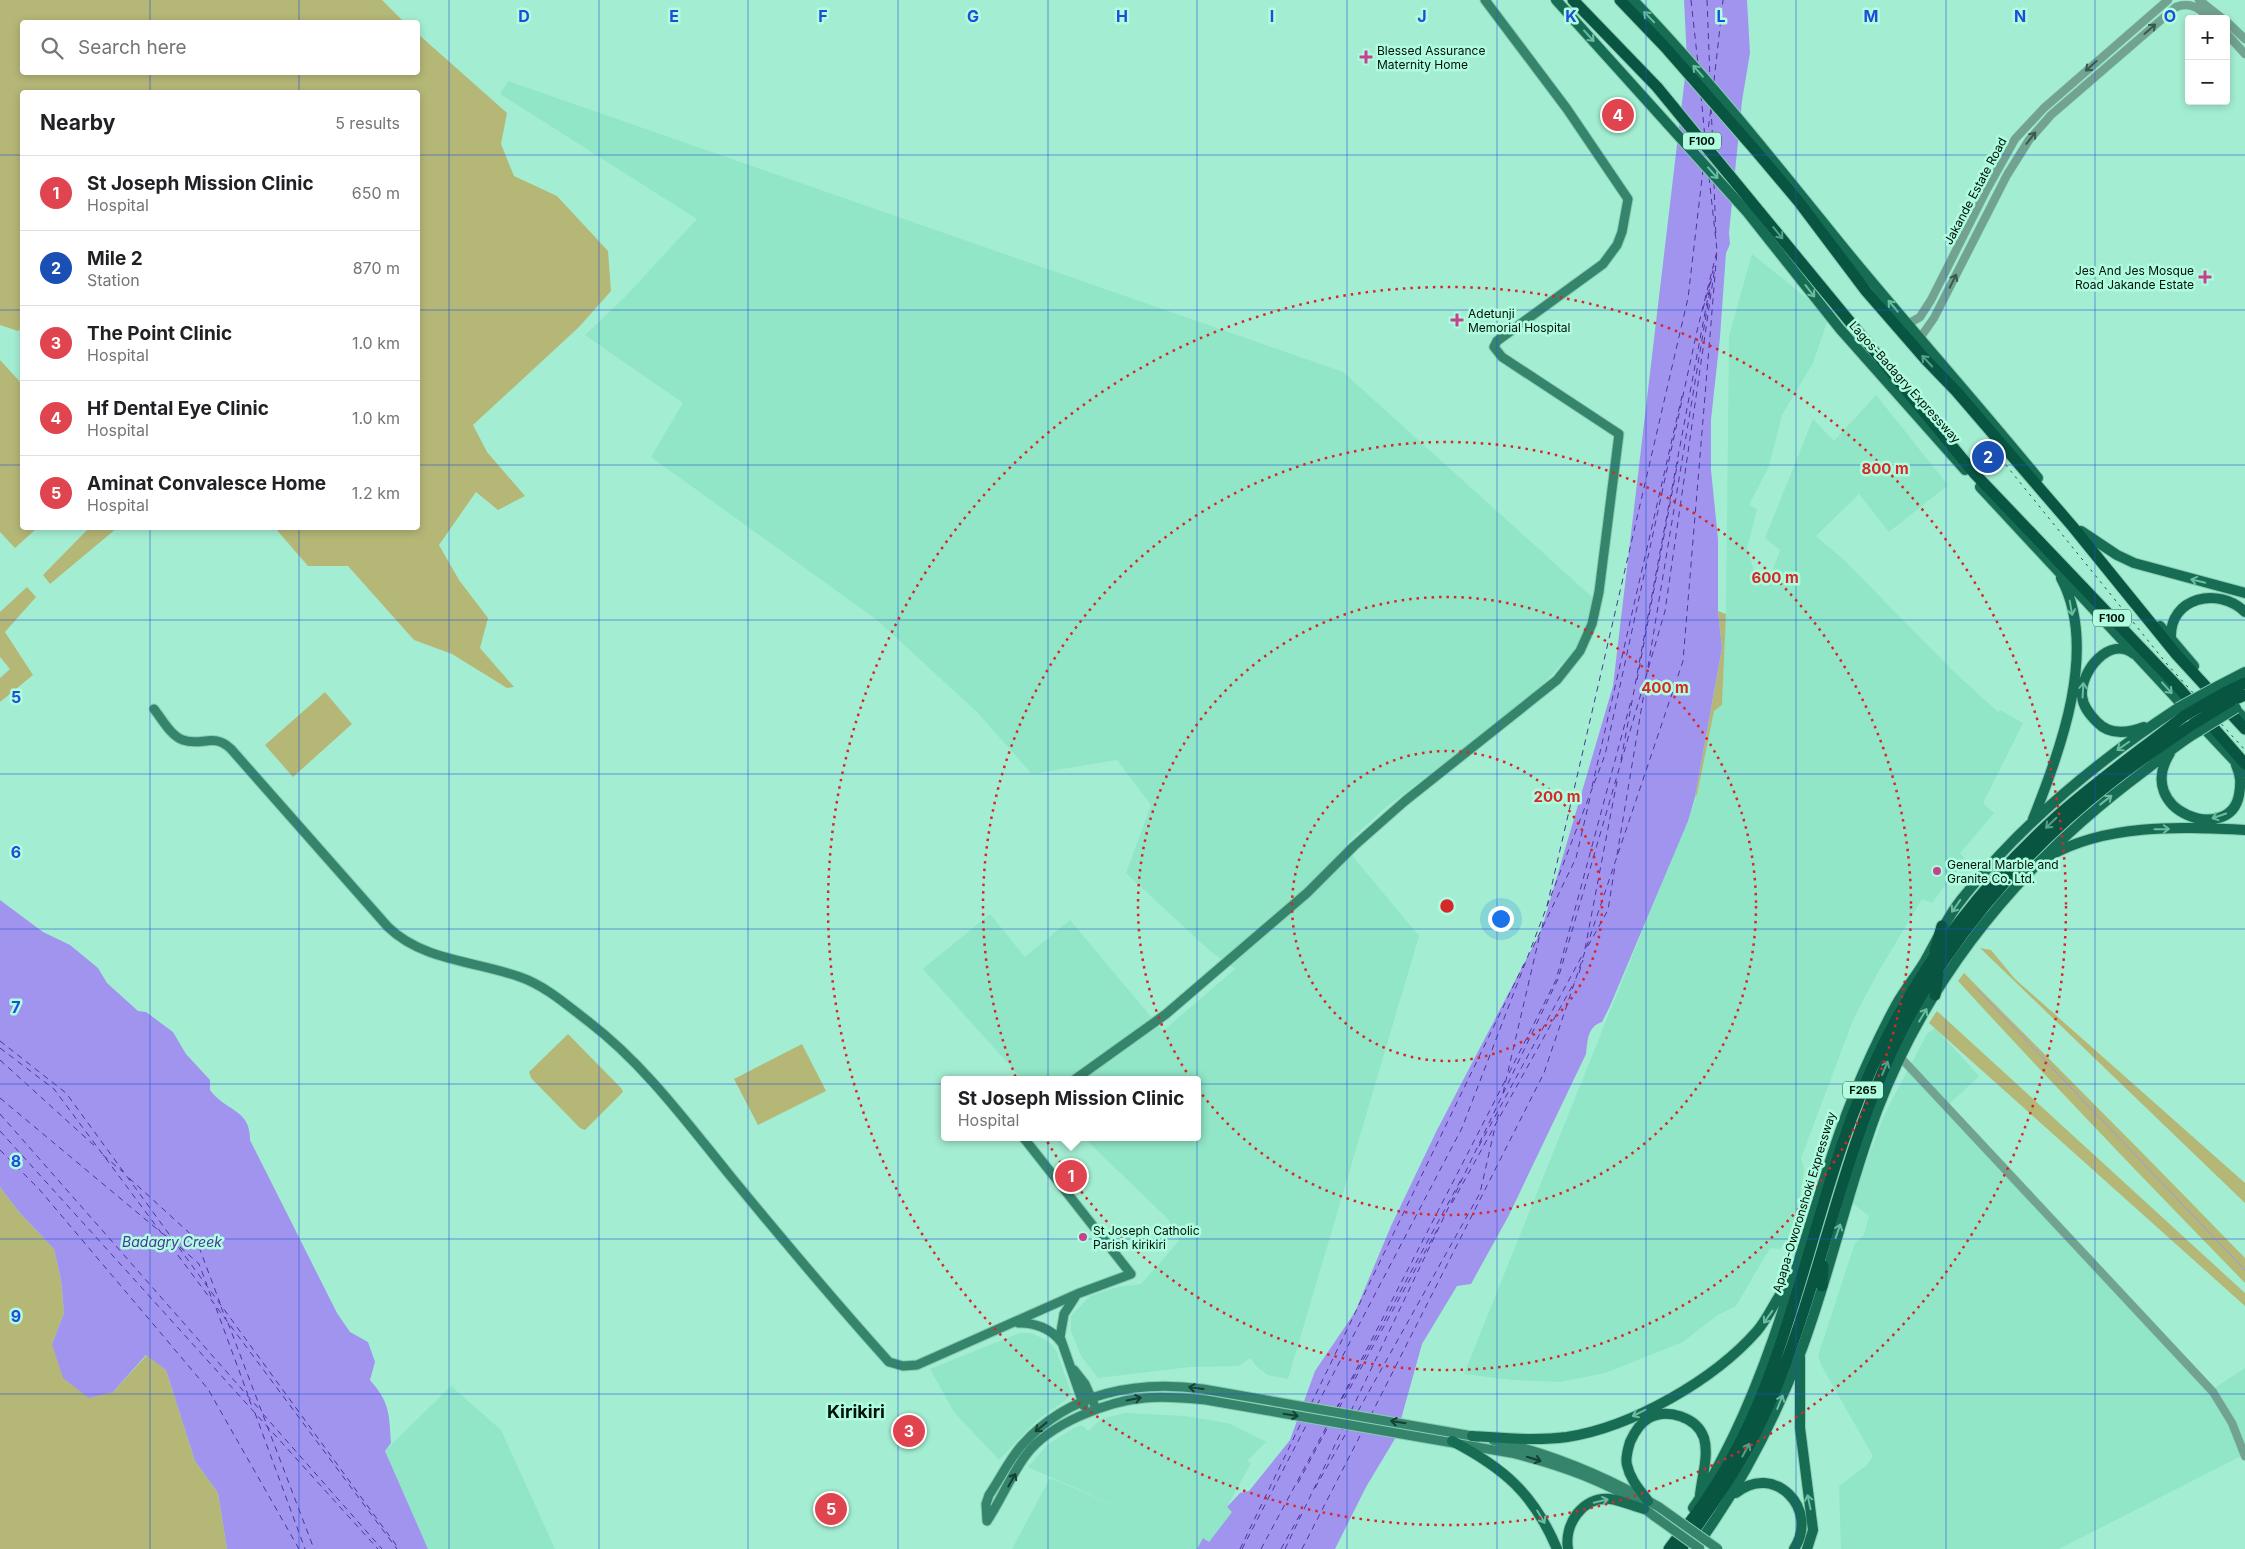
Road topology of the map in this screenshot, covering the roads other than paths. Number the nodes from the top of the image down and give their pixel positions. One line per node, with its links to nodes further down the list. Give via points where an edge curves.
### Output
1 (1485, 0): 47 (main road, via 1567,109 1628,199 1617,245 1603,264 1497,340 1494,347 1502,357 1619,434 1599,592 1588,636 1557,680 1405,801 1307,893 1166,1014)
2 (1556, 0): 21 (main road, Lagos-Badagry Expressway, one-way to 21, via 1747,212 1840,329)
3 (1573, 0): 36 (highway, Lagos-Badagry Expressway / F100, one-way to 36, via 1657,87 1976,474 2180,688)
4 (1620, 0): 34 (highway, F100, one-way to 4, via 2176,654 2073,527 1873,298 1756,151)
5 (1633, 0): 18 (main road, one-way to 5, via 1753,134)
6 (2168, 0): 14 (street, Jakande Estate Road, one-way to 14)
7 (2200, 0): 9 (street)
8 (2206, 15): 15 (street, one-way to 8, via 2176,7 2182,4 2194,6)
9 (2218, 15)
10 (2230, 26): 12 (street)
11 (2230, 37): 13 (street)
12 (2245, 39)
13 (2245, 54)
14 (2067, 87): 15 (street); 16 (street, Jakande Estate Road, via 2026,125)
15 (2074, 95): 17 (street, one-way to 15, via 2040,126)
16 (1997, 169): 17 (street); 18 (street, Jakande Estate Road, via 1931,300 1920,317)
17 (2007, 175): 19 (street, one-way to 17, via 1934,318)
18 (1908, 324): 19 (main road)
19 (1920, 338): 20 (main road)
20 (2081, 531): 22 (main road, one-way to 20, via 2134,563); 24 (main road)
21 (2052, 564): 25 (main road, Lagos-Badagry Expressway); 38 (main road, one-way to 38, via 2069,596 2076,667 2072,708)
22 (2245, 593)
23 (2245, 612): 24 (main road, via 2227,599 2216,596 2202,598 2182,610 2171,629)
24 (2170, 638): 32 (main road)
25 (2138, 657): 33 (main road, one-way to 25, via 2133,731 2120,733 2111,730 2101,726 2087,711 2082,696 2088,670 2104,654 2118,649 2130,651); 36 (main road, Lagos-Badagry Expressway, one-way to 36)
26 (2245, 667): 27 (main road)
27 (2242, 677): 29 (highway, Apapa-Oworonshoki Expressway / F265)
28 (2245, 695): 29 (highway, Apapa-Oworonshoki Expressway / F265)
29 (2231, 699): 31 (highway, Apapa-Oworonshoki Expressway / F265, bridge); 31 (main road, Apapa-Oworonshoki Expressway, bridge)
30 (154, 709): 53 (main road, via 183,740 217,740 232,749 403,941 421,950 528,980 548,991 618,1046 889,1362 917,1365)
31 (2188, 719): 33 (main road, Apapa-Oworonshoki Expressway); 35 (main road, Apapa-Oworonshoki Expressway); 42 (highway, Apapa-Oworonshoki Expressway / F265, one-way to 42, via 2093,786 2054,820 1999,874); 44 (highway, Apapa-Oworonshoki Expressway / F265, via 2070,817 1979,913)
32 (2245, 719)
33 (2156, 722): 38 (main road, Apapa-Oworonshoki Expressway, one-way to 38, via 2074,783)
34 (2245, 729)
35 (2172, 749): 36 (main road, one-way to 35, via 2238,800 2228,813 2216,819 2191,818 2177,810 2163,791 2163,768); 40 (main road, Apapa-Oworonshoki Expressway, one-way to 35, via 2082,820)
36 (2240, 763): 37 (main road, Lagos-Badagry Expressway)
37 (2245, 772)
38 (2031, 824): 41 (main road, Apapa-Oworonshoki Expressway, one-way to 41, via 1964,896)
39 (2245, 830): 40 (main road, one-way to 39, via 2072,844 2108,834 2149,829)
40 (2034, 867): 44 (main road, Apapa-Oworonshoki Expressway, via 1987,919)
41 (1942, 926): 43 (highway); 44 (main road, Apapa-Oworonshoki Expressway)
42 (1953, 932): 43 (highway); 44 (highway, Apapa-Oworonshoki Expressway / F265)
43 (1938, 942): 44 (highway)
44 (1936, 967): 45 (highway); 45 (main road, Apapa-Oworonshoki Expressway); 50 (main road, Apapa-Oworonshoki Expressway, via 1898,1002 1858,1082); 69 (highway, Apapa-Oworonshoki Expressway / F265, via 1882,1047 1857,1105 1779,1348 1752,1415 1711,1493)
45 (1931, 991): 46 (main road, Apapa-Oworonshoki Expressway, one-way to 45); 49 (highway, Apapa-Oworonshoki Expressway / F265, one-way to 45, via 1870,1104 1893,1050)
46 (1901, 1058): 49 (main road, Apapa-Oworonshoki Expressway, one-way to 46, via 1878,1110); 62 (street, via 2213,1392 2232,1424)
47 (1080, 1076)
48 (1026, 1141): 52 (main road, via 1131,1274)
49 (1827, 1252): 51 (highway, Apapa-Oworonshoki Expressway / F265); 51 (highway)
50 (1794, 1276): 60 (main road, one-way to 60, via 1771,1313 1740,1349 1701,1380 1665,1401 1618,1423 1567,1436 1522,1439); 64 (main road, Apapa-Oworonshoki Expressway, via 1774,1344 1755,1389)
51 (1817, 1286): 55 (main road, Apapa-Oworonshoki Expressway); 70 (highway, Apapa-Oworonshoki Expressway / F265, one-way to 51, via 1733,1473 1763,1419)
52 (1077, 1294): 53 (main road); 54 (main road, via 1064,1314 1060,1332)
53 (1015, 1323): 54 (main road, via 1038,1325)
54 (1062, 1343): 56 (main road)
55 (1800, 1353): 63 (main road, Apapa-Oworonshoki Expressway, one-way to 55, via 1764,1437); 75 (main road, one-way to 55, via 1813,1530 1800,1428)
56 (1073, 1368): 57 (main road); 58 (main road)
57 (1092, 1399): 58 (main road); 59 (main road); 61 (main road, one-way to 57, via 1203,1389 1158,1385 1126,1388)
58 (1083, 1402): 59 (main road); 59 (main road, one-way to 59, via 1049,1421 1022,1445 989,1495 987,1521 1026,1455 1053,1432)
59 (1092, 1411): 61 (main road, one-way to 61, via 1143,1398 1206,1400)
60 (1472, 1436): 61 (main road); 65 (main road, via 1565,1460 1614,1481)
61 (1448, 1437): 65 (main road, one-way to 65, via 1561,1468); 66 (main road, one-way to 66, via 1491,1462 1516,1483 1537,1509)
62 (2245, 1456)
63 (1732, 1497): 71 (main road, Apapa-Oworonshoki Expressway); 74 (main road, via 1754,1483 1773,1484 1783,1489 1799,1506 1802,1520)
64 (1699, 1500): 65 (main road, via 1706,1449 1704,1436 1687,1419 1661,1414 1639,1426 1627,1454 1630,1474); 68 (main road, Apapa-Oworonshoki Expressway)
65 (1646, 1505): 67 (main road, one-way to 65, via 1572,1520 1588,1504 1610,1498); 72 (main road, bridge, via 1654,1516); 73 (main road, bridge, via 1659,1507)
66 (1557, 1549)
67 (1568, 1549)
68 (1663, 1549)
69 (1669, 1549)
70 (1681, 1549)
71 (1694, 1549)
72 (1700, 1549)
73 (1718, 1549)
74 (1794, 1549)
75 (1807, 1549)

